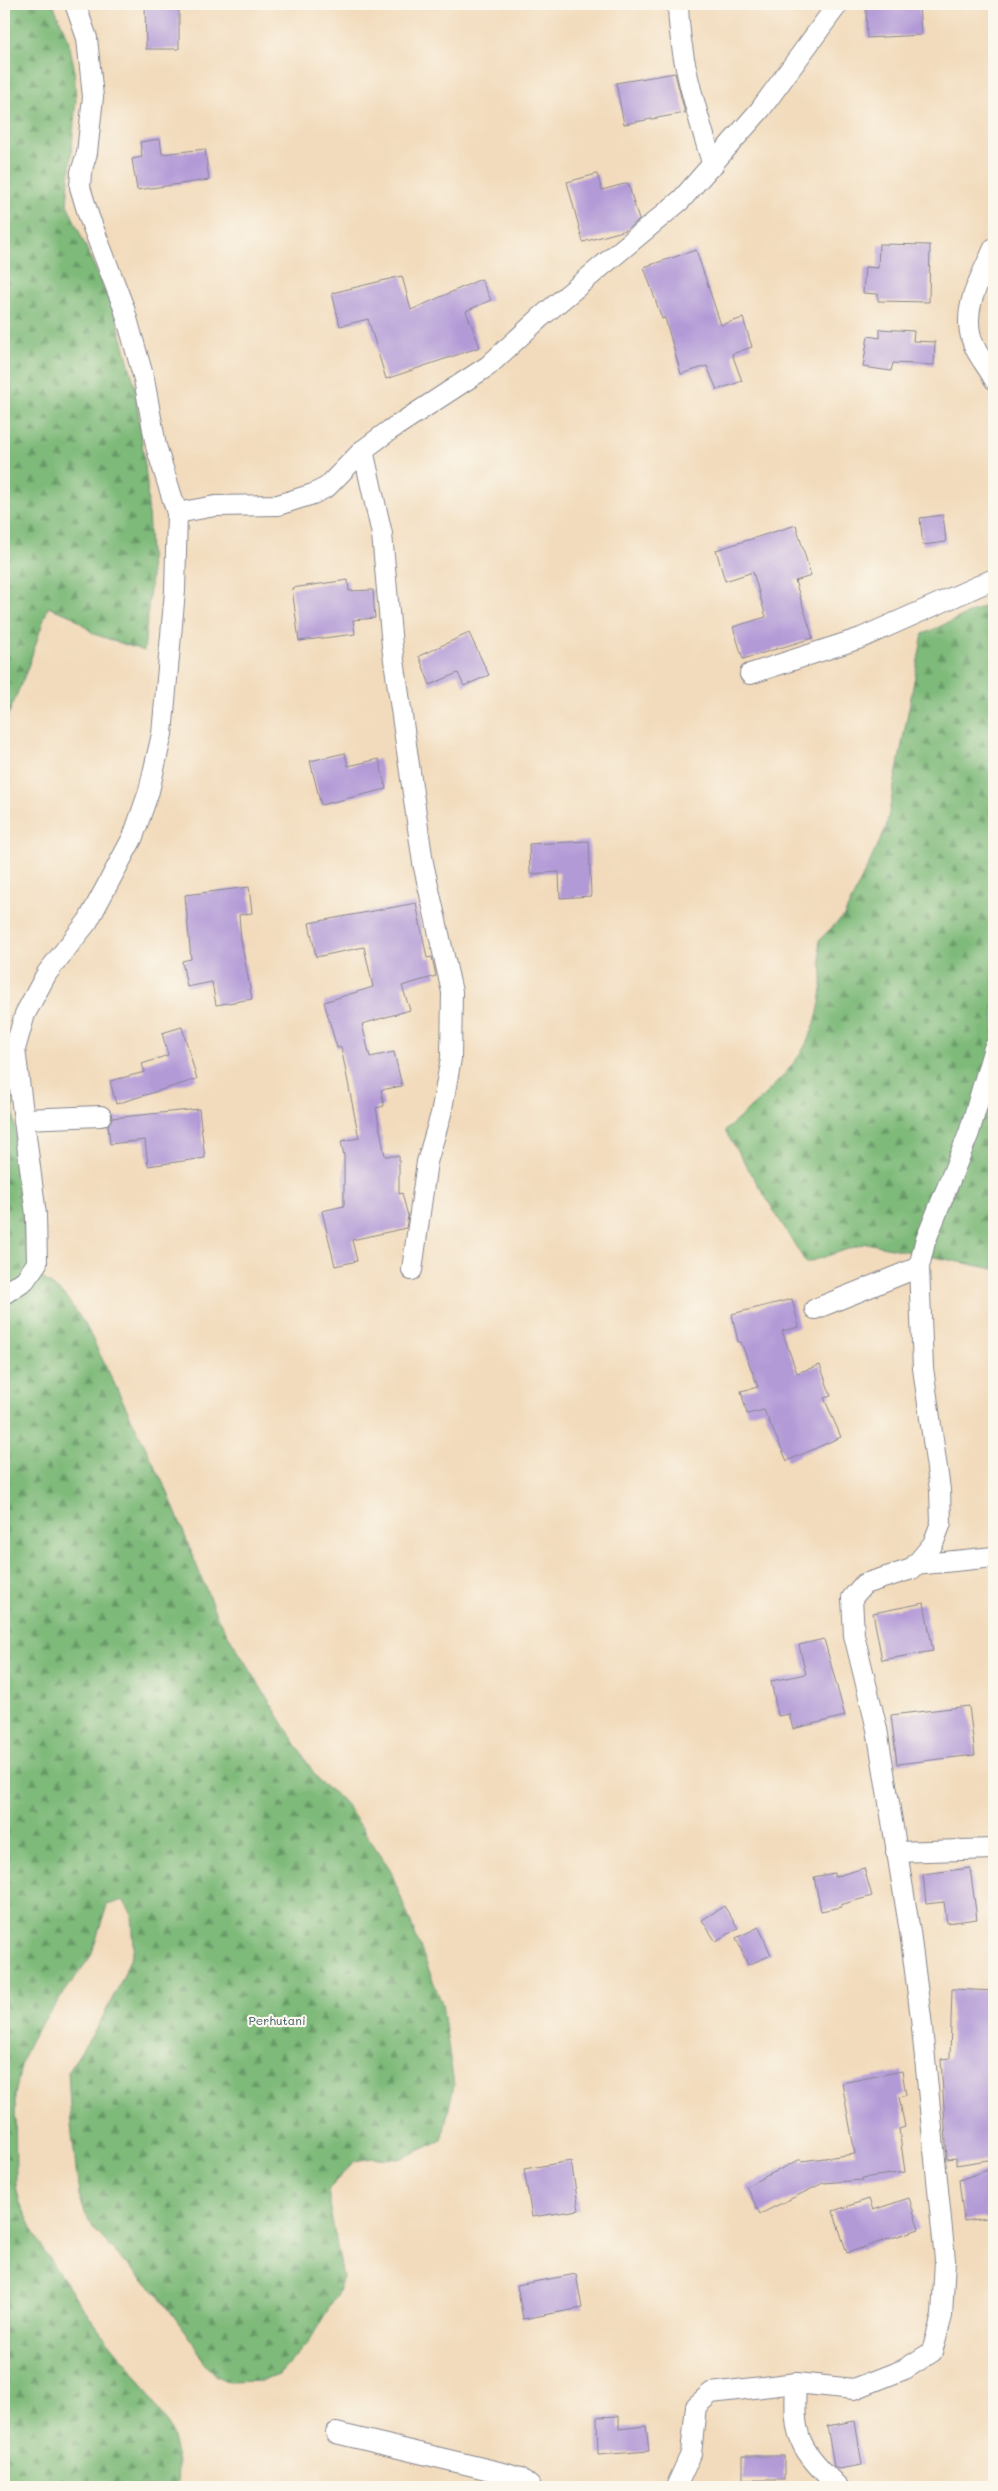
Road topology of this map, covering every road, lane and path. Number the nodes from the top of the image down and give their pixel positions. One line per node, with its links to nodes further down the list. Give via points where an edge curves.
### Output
1 (75, 4): 8 (street, via 87,38 92,70 92,106 80,188 124,308 144,378 156,446)
2 (678, 4): 4 (street, via 678,25 687,74)
3 (838, 4): 4 (street, via 760,110)
4 (713, 166): 7 (street, via 681,200 488,366)
5 (994, 248): 6 (street, via 973,293 968,320 973,344)
6 (994, 379)
7 (363, 450): 8 (street, via 327,488 294,501 263,506 215,506); 15 (street, via 382,534 392,646 423,863 452,992 451,1058 428,1162)
8 (177, 514): 13 (street, via 175,592 162,734 149,791 134,837 110,882 88,921 47,973 25,1014 15,1049)
9 (994, 579): 10 (street, via 860,638)
10 (750, 674)
11 (994, 1048): 14 (street, via 969,1133 925,1242)
12 (101, 1116): 13 (street)
13 (24, 1119): 16 (street, via 36,1215 37,1263 25,1280)
14 (920, 1267): 17 (street); 19 (street, via 923,1368 940,1490 941,1523 933,1544)
15 (412, 1270)
16 (4, 1294)
17 (815, 1309)
18 (994, 1557): 19 (street)
19 (916, 1565): 21 (street, via 864,1584 852,1598 854,1635 877,1729)
20 (994, 1849): 21 (street)
21 (896, 1852): 22 (street, via 910,1932 929,2096 945,2260 942,2316 932,2352 905,2369 854,2389)
22 (796, 2383): 25 (street, via 711,2393 696,2406 691,2454); 26 (street, via 796,2431 809,2458)
23 (336, 2433): 24 (street, via 507,2474 520,2478)
24 (531, 2487)
25 (676, 2487)
26 (838, 2487)

